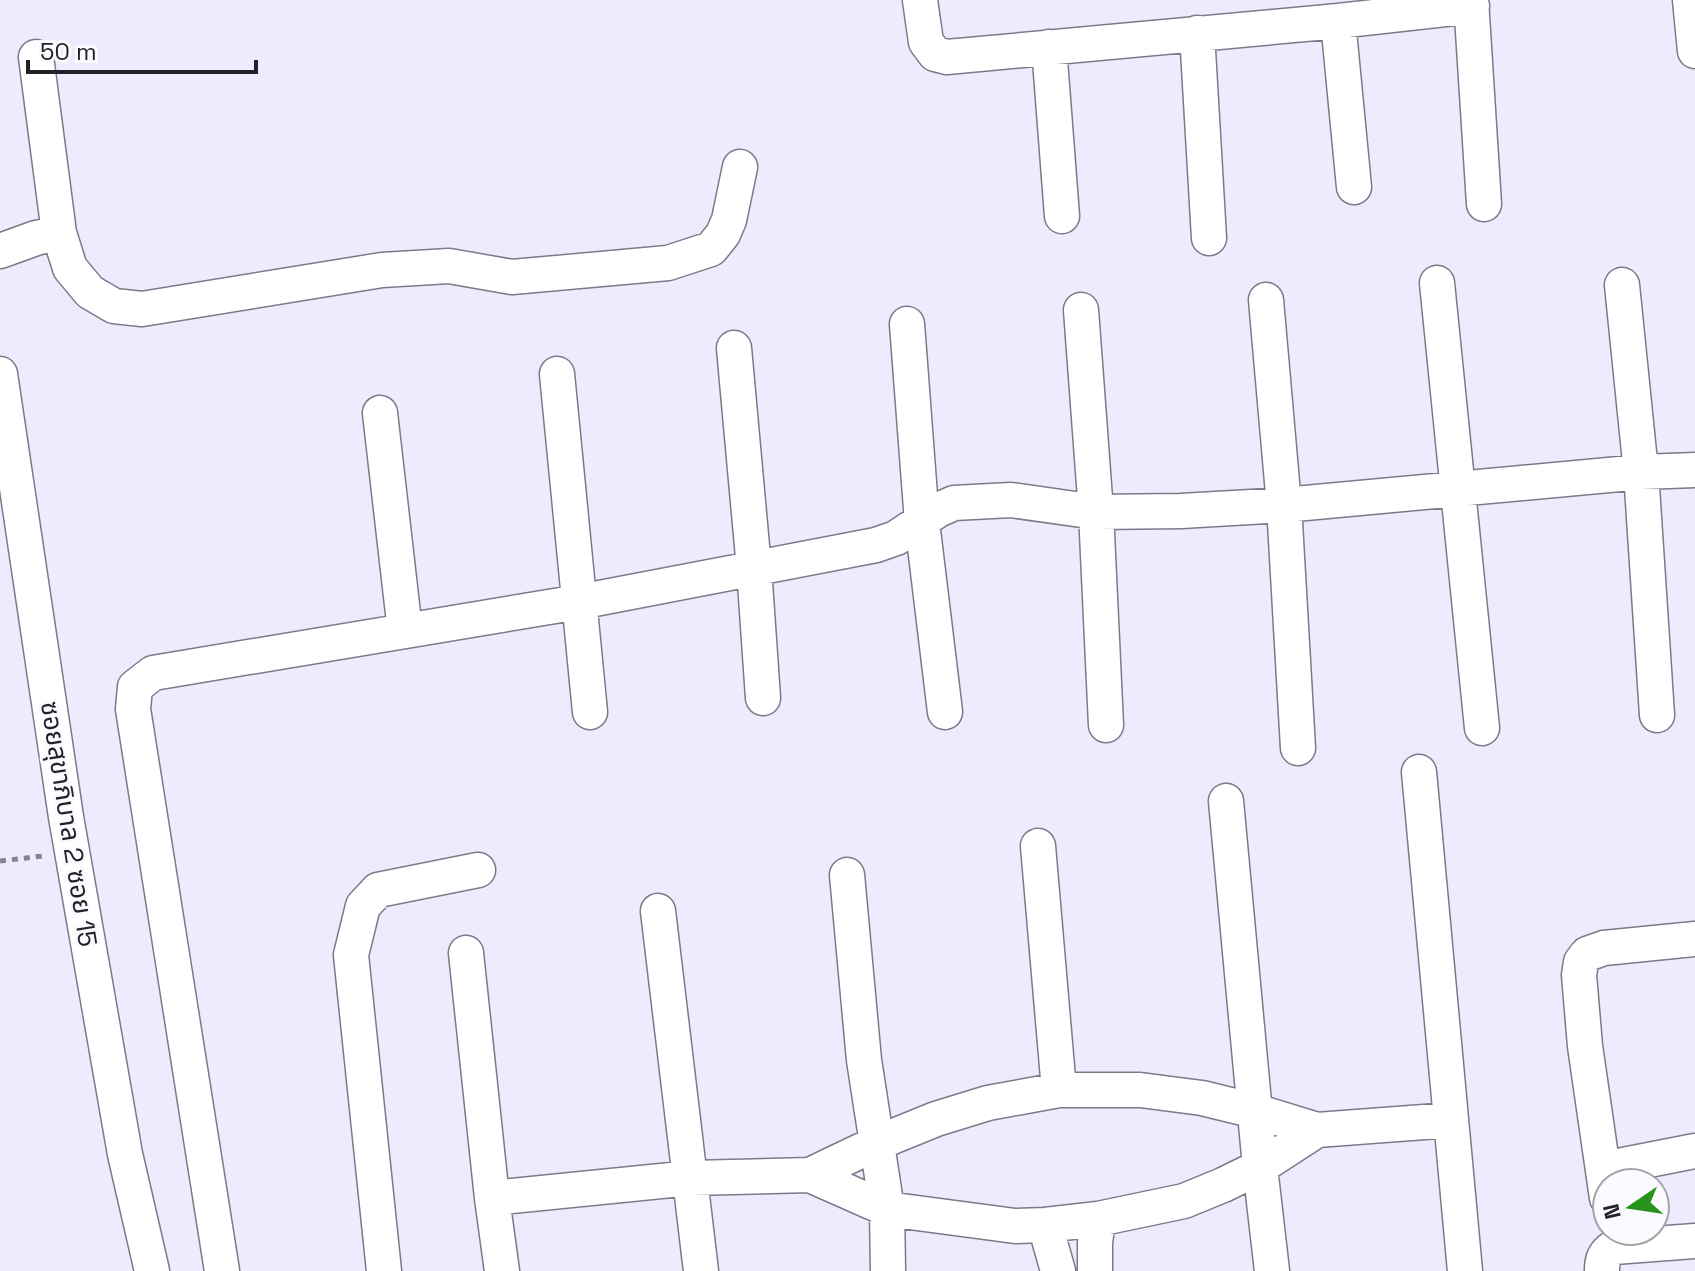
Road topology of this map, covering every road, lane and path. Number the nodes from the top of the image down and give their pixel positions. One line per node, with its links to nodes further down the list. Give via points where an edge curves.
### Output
1 (920, 0): 6 (street, via 926,42 935,54)
2 (1690, 0): 7 (street)
3 (1472, 3): 4 (street); 11 (street)
4 (1338, 21): 5 (street); 10 (street)
5 (1197, 33): 6 (street); 14 (street)
6 (1049, 47): 12 (street)
7 (1695, 51)
8 (36, 57): 13 (street)
9 (740, 167): 13 (street, via 723,234 711,249 668,263 512,277 449,266 382,270 142,309 114,306 90,292 70,268)
10 (1354, 187)
11 (1484, 204)
12 (1062, 216)
13 (59, 233): 15 (street)
14 (1209, 238)
15 (0, 251)
16 (1437, 283): 27 (street)
17 (1622, 285): 26 (street)
18 (1266, 300): 28 (street)
19 (1081, 310): 29 (street)
20 (907, 324): 30 (street)
21 (734, 348): 31 (street)
22 (0, 374): 44 (street, ซอยสุขาภิบาล 2 ซอย 15)
23 (557, 374): 32 (street)
24 (380, 413): 33 (street)
25 (1695, 470): 26 (street)
26 (1641, 472): 27 (street); 37 (street)
27 (1458, 488): 28 (street); 39 (street)
28 (1284, 505): 29 (street); 40 (street)
29 (1096, 512): 30 (street, via 1011,500 968,502 954,503); 38 (street)
30 (922, 522): 31 (street, via 876,545); 36 (street)
31 (754, 568): 32 (street); 34 (street)
32 (579, 602): 33 (street); 35 (street)
33 (405, 631): 70 (street, via 153,673 135,687 133,709)
34 (763, 698)
35 (590, 712)
36 (945, 712)
37 (1657, 715)
38 (1106, 725)
39 (1482, 728)
40 (1298, 748)
41 (1419, 772): 53 (street)
42 (1226, 801): 52 (street)
43 (1038, 846): 51 (street)
44 (72, 852): 45 (path); 69 (street, ซอยสุขาภิบาล 2 ซอย 15, via 125,1154)
45 (0, 861)
46 (478, 870): 71 (street, via 378,890 363,906 351,955)
47 (847, 875): 55 (street)
48 (658, 911): 61 (street)
49 (1695, 939): 58 (street, via 1604,948 1581,962 1585,1046)
50 (466, 953): 62 (street)
51 (1059, 1090): 52 (street, via 1140,1090); 55 (street, via 988,1103)
52 (1255, 1111): 54 (street); 57 (street)
53 (1451, 1120): 54 (street); 78 (street)
54 (1317, 1130): 57 (street)
55 (877, 1143): 60 (street); 63 (street)
56 (1695, 1151): 59 (street)
57 (1260, 1167): 64 (street, via 1184,1201); 77 (street)
58 (1603, 1167)
59 (1651, 1167)
60 (810, 1175): 61 (street); 63 (street)
61 (691, 1178): 62 (street); 73 (street)
62 (492, 1198): 72 (street)
63 (887, 1209): 65 (street, via 1015,1226); 74 (street)
64 (1098, 1219): 65 (street); 76 (street)
65 (1045, 1225): 75 (street)
66 (1695, 1241): 68 (street)
67 (1609, 1250): 68 (street)
68 (1653, 1257)
69 (152, 1271)
70 (222, 1271)
71 (384, 1271)
72 (502, 1271)
73 (701, 1271)
74 (888, 1271)
75 (1058, 1271)
76 (1095, 1271)
77 (1272, 1271)
78 (1465, 1271)

